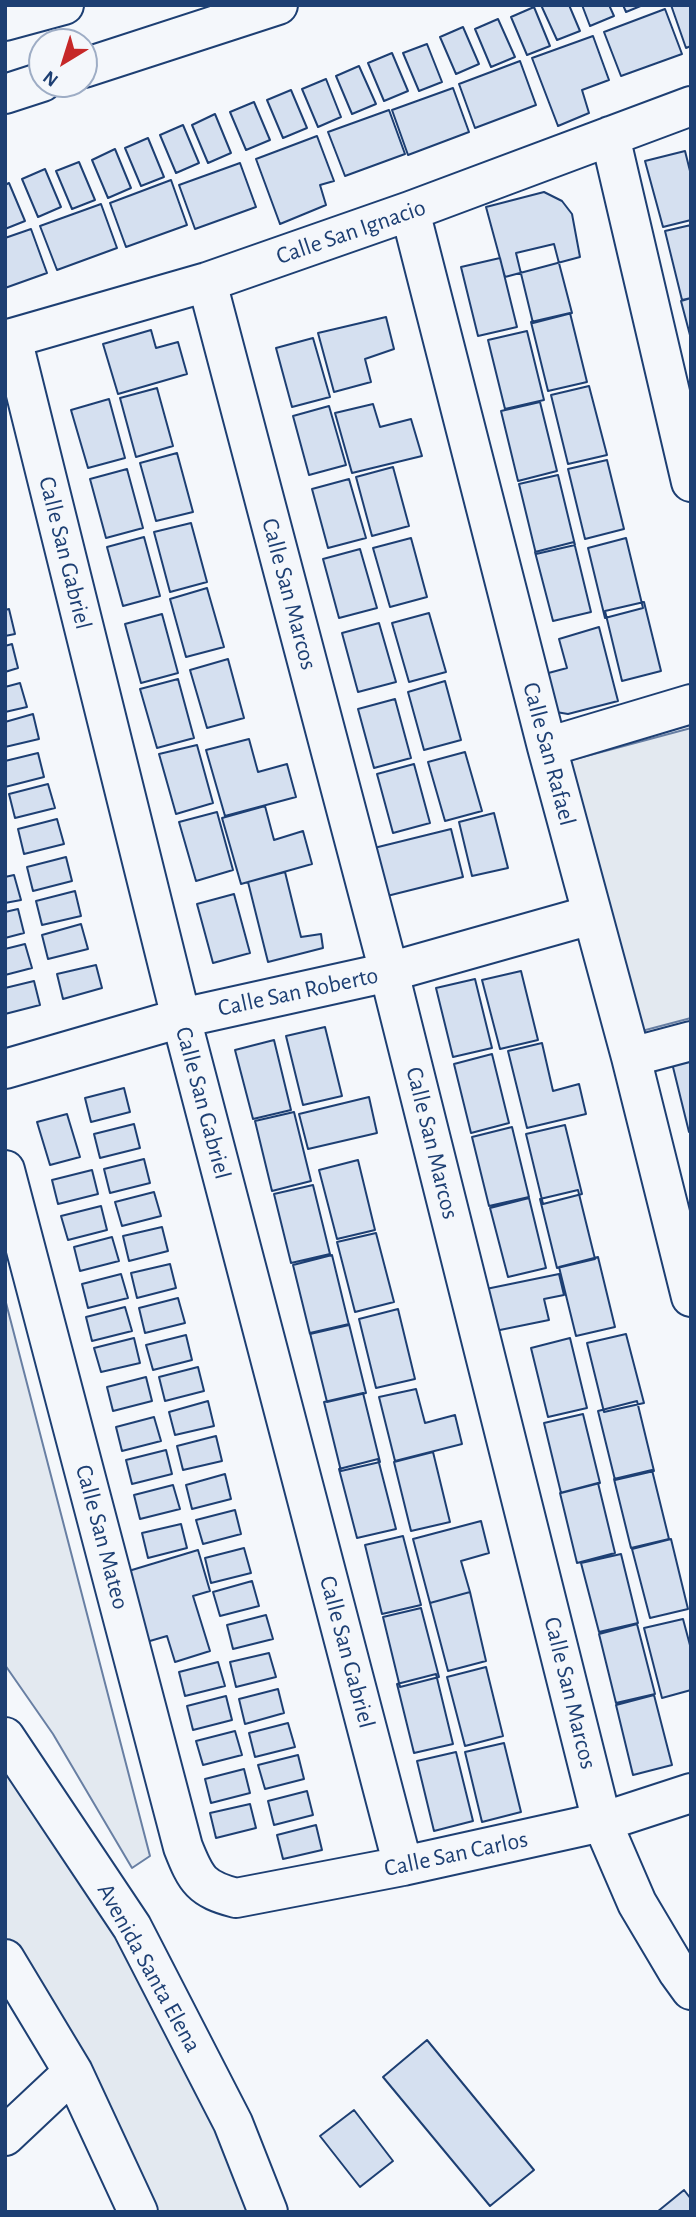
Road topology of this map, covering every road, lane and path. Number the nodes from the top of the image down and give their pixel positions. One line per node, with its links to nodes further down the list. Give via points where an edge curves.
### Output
1 (64, 5): 3 (street)
2 (278, 5): 4 (street)
3 (5, 21)
4 (98, 63)
5 (28, 87): 6 (street)
6 (5, 94)
7 (691, 106): 8 (street, Calle San Ignacio)
8 (610, 136): 9 (street, Calle San Ignacio); 12 (street)
9 (410, 211): 10 (street, Calle San Ignacio); 14 (street, Calle San Rafael)
10 (207, 282): 11 (street, Calle San Ignacio); 16 (street, Calle San Marcos)
11 (8, 339): 17 (street, Calle San Gabriel)
12 (691, 482)
13 (691, 704): 14 (street)
14 (547, 747): 15 (street, Calle San Rafael)
15 (591, 915): 16 (street, Calle San Roberto); 19 (street, Calle San Rafael)
16 (389, 972): 17 (street, Calle San Roberto); 25 (street, Calle San Marcos)
17 (181, 1018): 20 (street, Calle San Roberto); 26 (street, Calle San Gabriel)
18 (691, 1041): 19 (street)
19 (631, 1057): 22 (street, Calle San Rafael)
20 (5, 1069)
21 (5, 1170): 27 (street, Calle San Mateo, via 183,1847 192,1870)
22 (691, 1297)
23 (5, 1737): 33 (street, Avenida Santa Elena, via 132,1927 233,2123)
24 (691, 1793): 25 (street, Calle San Carlos)
25 (602, 1822): 26 (street, Calle San Carlos); 29 (street, Calle San Marcos, via 636,1903)
26 (403, 1866): 27 (street, Calle San Carlos, via 236,1899)
27 (218, 1894)
28 (5, 1959): 30 (street)
29 (691, 1990)
30 (73, 2072): 31 (street); 32 (street)
31 (5, 2136)
32 (138, 2212)
33 (268, 2212)

